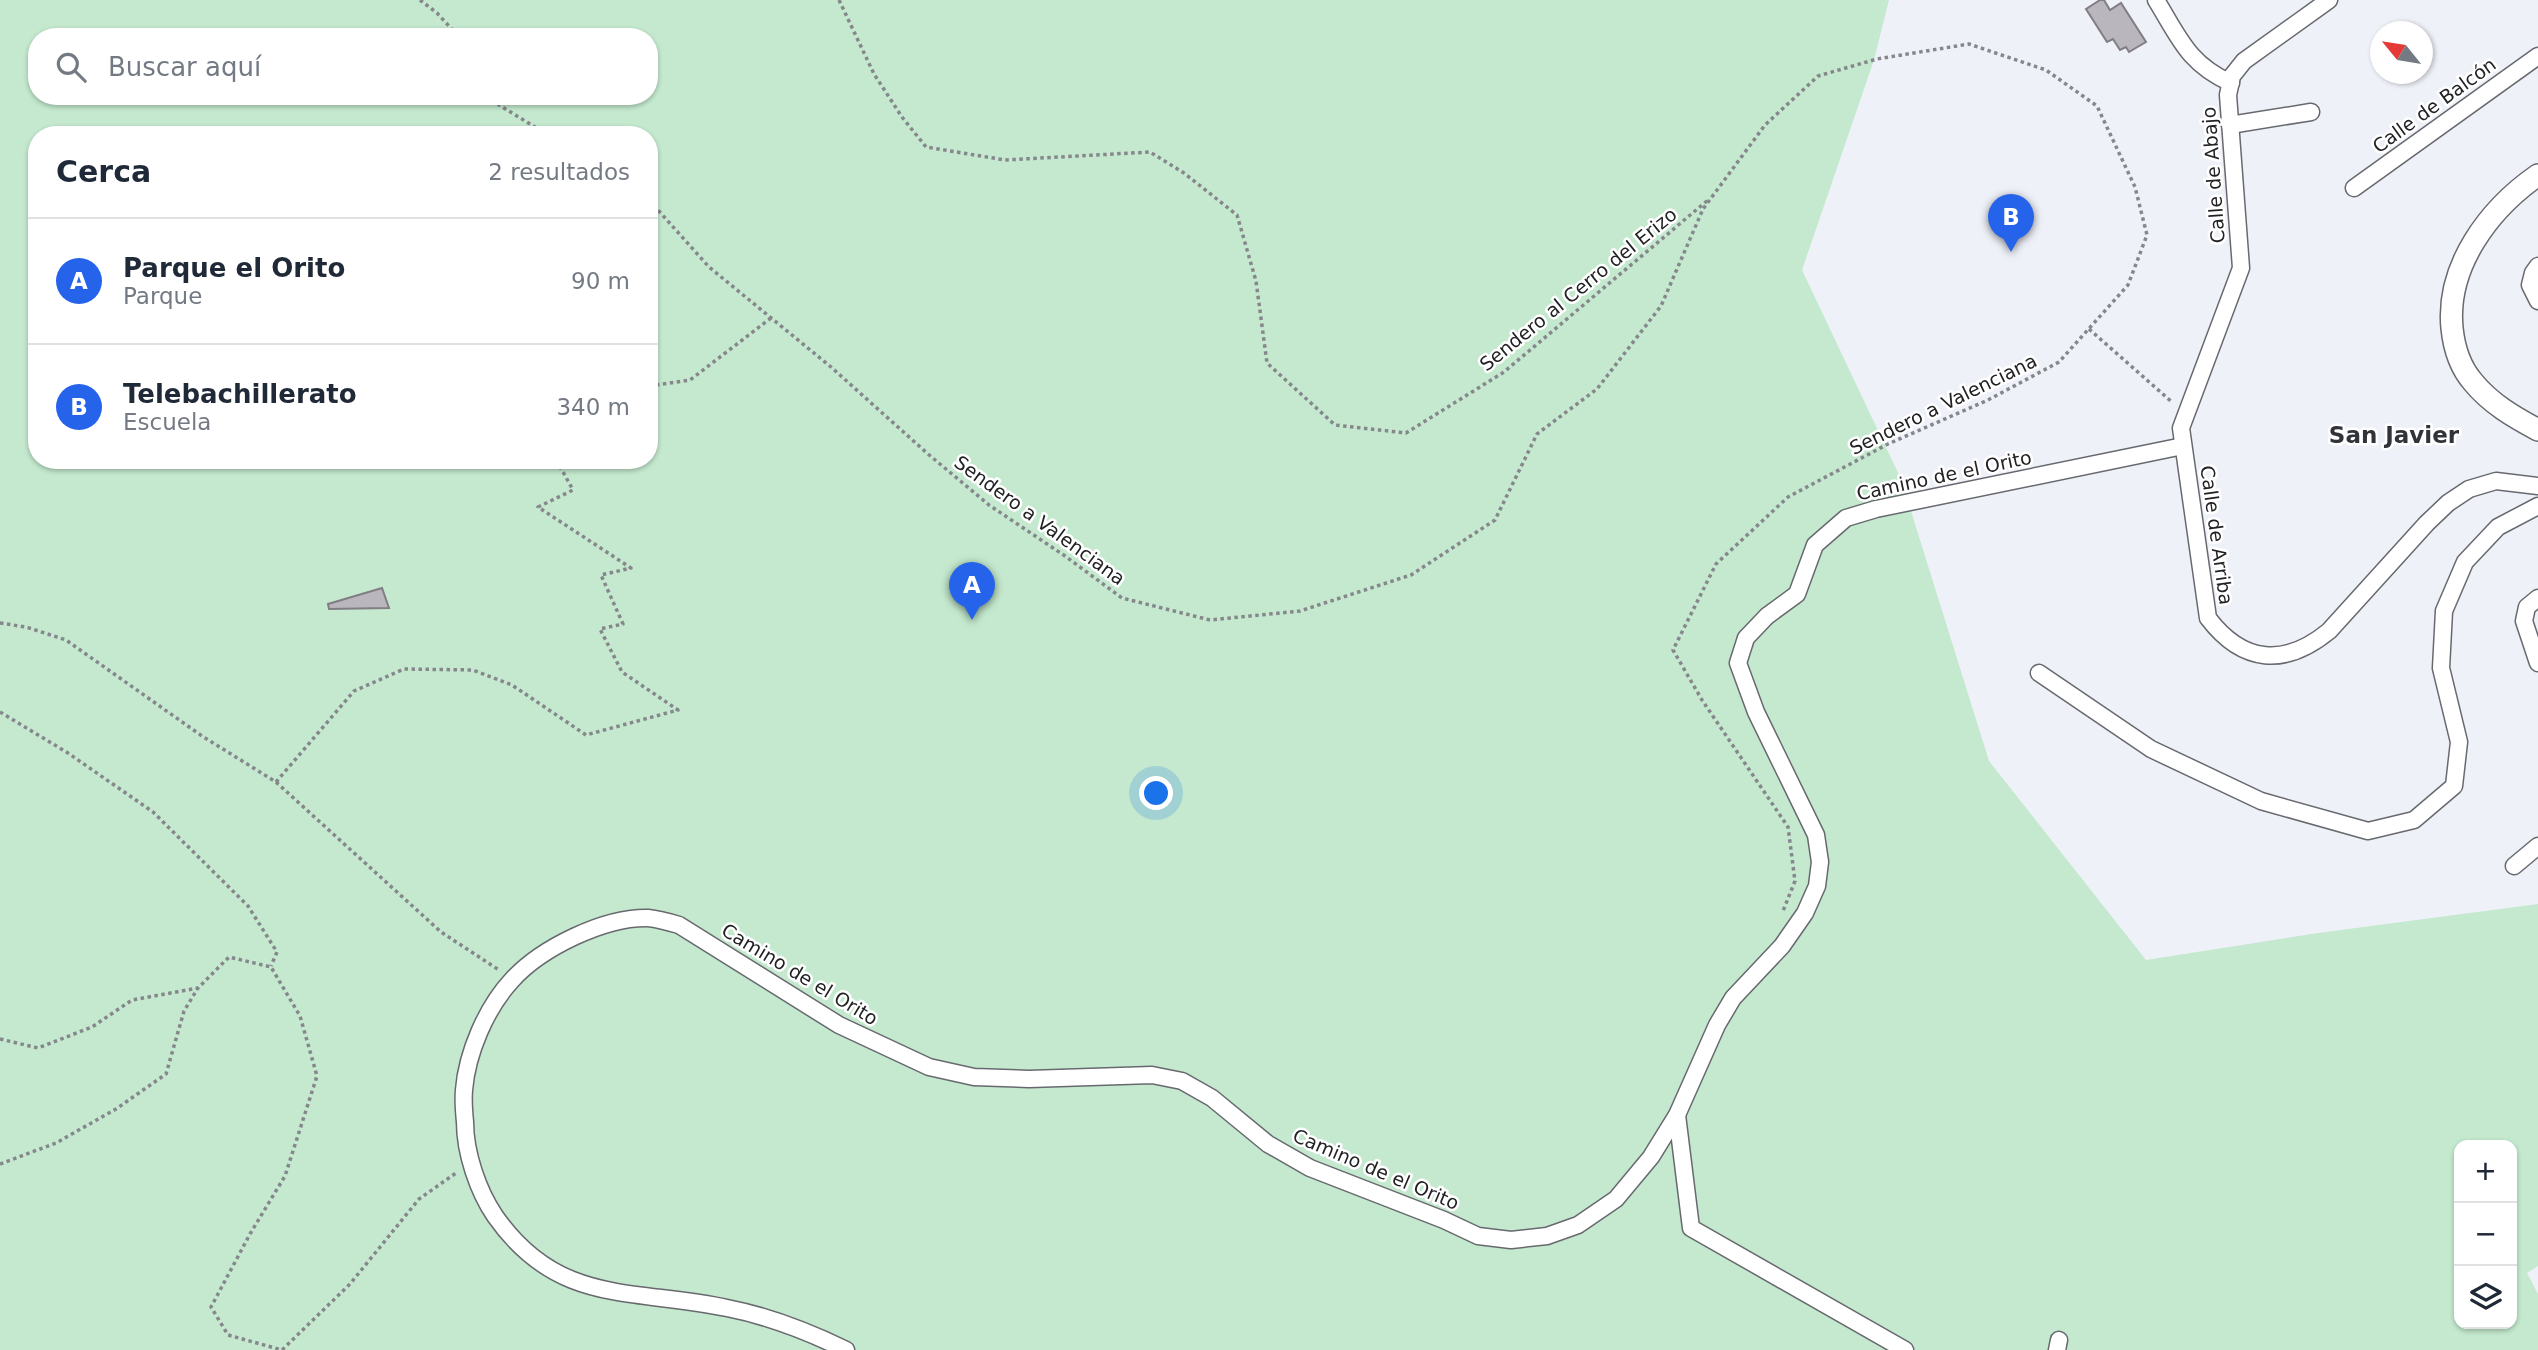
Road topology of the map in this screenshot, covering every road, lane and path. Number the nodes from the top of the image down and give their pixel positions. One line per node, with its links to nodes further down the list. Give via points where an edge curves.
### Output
1 (420, 0): 5 (path)
2 (839, 0): 14 (path, Sendero al Cerro del Erizo, via 874,74 926,147 1005,160 1150,152 1237,215 1256,281 1267,363 1335,425 1406,433 1504,373)
3 (2156, 0): 7 (street, via 2192,58)
4 (2329, 0): 7 (street, Calle de Abajo, via 2244,61)
5 (451, 28)
6 (2538, 56): 13 (street, Calle de Balcón)
7 (2231, 83): 10 (street, Calle de Abajo)
8 (499, 105): 11 (path)
9 (2311, 112): 10 (street)
10 (2230, 125): 17 (street, Calle de Abajo)
11 (533, 126)
12 (2538, 175): 23 (street, via 2496,212 2473,241 2453,291 2451,315 2459,360 2472,381 2490,400)
13 (2354, 188)
14 (1712, 197): 19 (path, Sendero a Valenciana, via 1661,306 1597,389 1537,434 1494,520 1411,575 1300,611 1210,620 1122,598 989,505); 20 (path, Sendero a Valenciana, via 1765,125 1818,76 1877,59 1969,44 2046,70 2097,106 2135,187 2147,235 2128,285)
15 (658, 210): 19 (path, Sendero a Valenciana, via 709,267)
16 (2538, 266): 18 (street, via 2530,285)
17 (2241, 268): 22 (street, Calle de Arriba)
18 (2538, 301)
19 (771, 318): 21 (path, via 690,380)
20 (2089, 329): 22 (path); 36 (path, Sendero a Valenciana, via 2059,362 1788,497 1716,564 1673,650 1788,827 1796,881)
21 (658, 385)
22 (2185, 414): 24 (street, Calle de Arriba)
23 (2538, 430)
24 (2183, 446): 26 (street, Calle de Arriba, via 2207,618 2237,646 2262,655 2284,656 2329,631 2427,523 2469,489 2496,481); 41 (street, Camino de el Orito, via 1876,509 1846,518 1815,545 1797,594 1746,638 1738,663 1756,712 1816,835 1816,886 1805,913 1782,946 1733,999)
25 (561, 469): 33 (path, via 573,490 538,507 631,568 601,575 623,624 600,629 622,672 678,710 586,735 513,685 472,670 404,669 354,691)
26 (2538, 486)
27 (2538, 506): 31 (street, via 2498,527 2465,562 2444,611 2441,668 2459,742 2454,786 2414,820 2368,831 2261,802 2151,749)
28 (2538, 598): 30 (street, via 2527,607 2524,621)
29 (0, 623): 33 (path, via 66,640)
30 (2538, 663)
31 (2039, 673)
32 (0, 712): 37 (path, via 68,752 153,812 248,906 277,952)
33 (276, 782): 38 (path, via 441,932)
34 (2538, 846): 35 (street)
35 (2514, 866)
36 (1779, 920)
37 (271, 967): 39 (path, via 229,957); 42 (path, via 300,1016 317,1076 285,1176 211,1307 228,1335 282,1350 350,1284 419,1199)
38 (512, 979): 41 (street, Camino de el Orito, via 579,935 614,921 649,918 679,925 839,1025 929,1067 974,1077 1152,1075 1182,1081 1212,1098 1268,1144 1310,1168 1478,1236 1500,1239 1547,1236 1578,1224 1616,1199 1651,1157); 42 (street, Camino de el Orito, via 489,1011 464,1089 465,1133)
39 (198, 988): 40 (path, via 132,1000 92,1027 38,1048); 43 (path, via 184,1011 166,1074 117,1109 56,1143)
40 (0, 1039)
41 (1677, 1115): 45 (street, via 1690,1228)
42 (472, 1162): 44 (street, Camino de el Orito, via 485,1202 524,1252 549,1270 607,1291 760,1315)
43 (0, 1164)
44 (846, 1350)
45 (1905, 1350)

